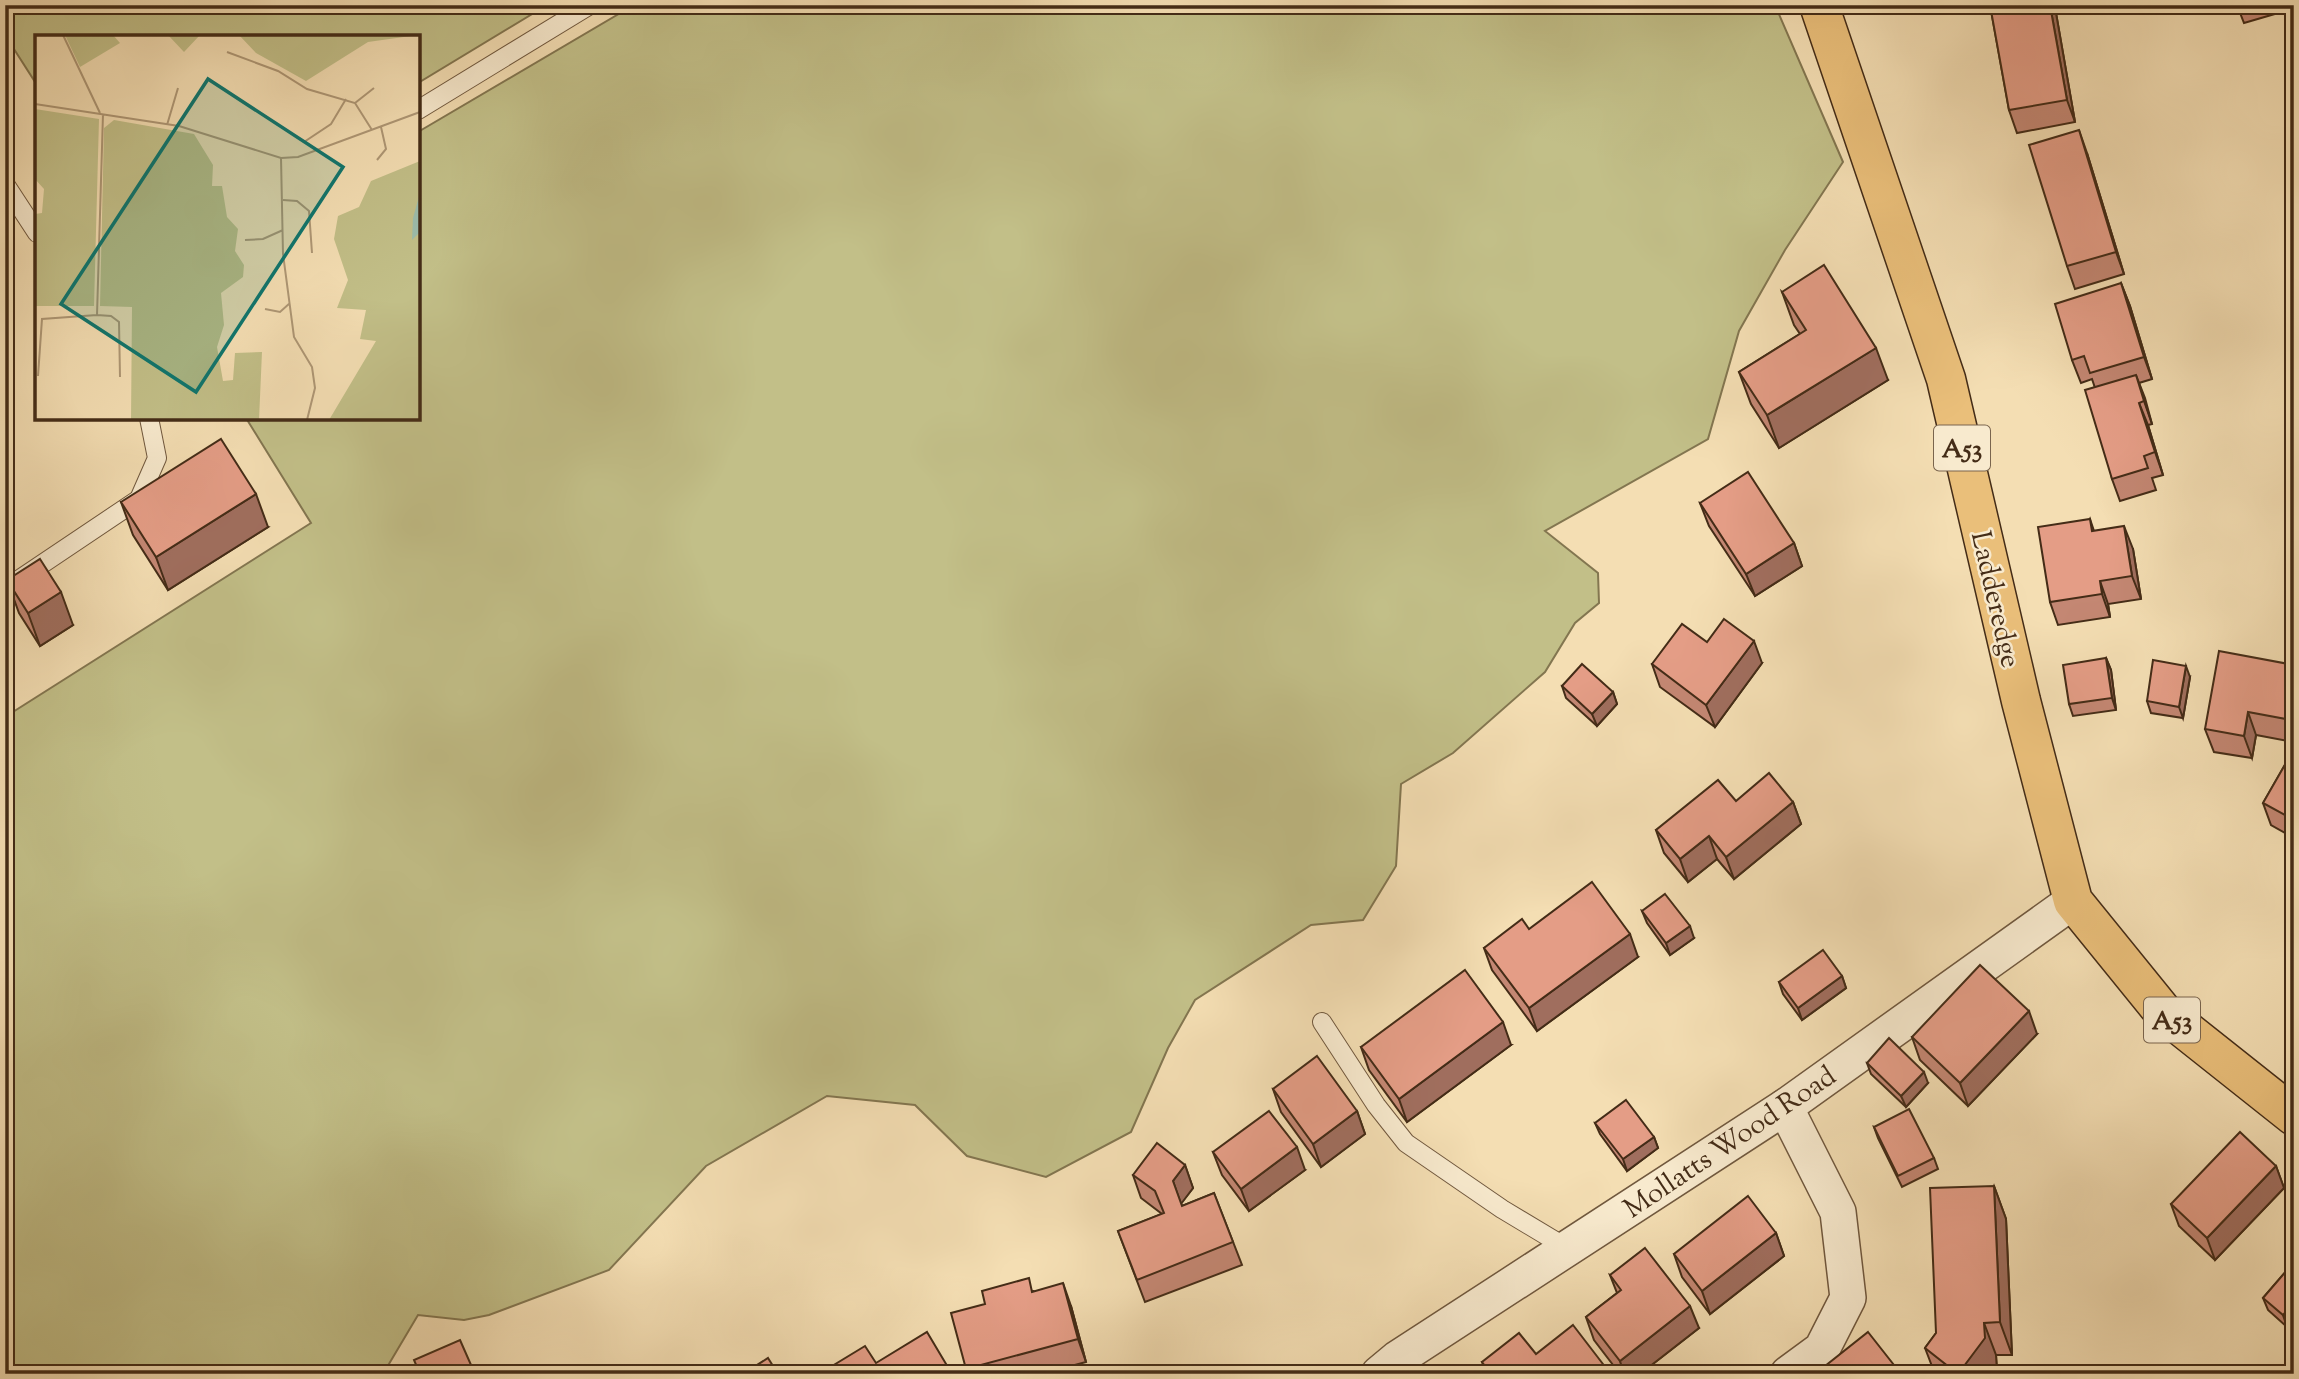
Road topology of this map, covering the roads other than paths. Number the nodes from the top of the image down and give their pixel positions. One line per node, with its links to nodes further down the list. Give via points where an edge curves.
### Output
1 (590, 5): 3 (lane)
2 (1819, 5): 8 (highway, Ladderedge / A53, via 1946,379)
3 (420, 109)
4 (5, 184): 5 (lane)
5 (35, 230)
6 (149, 420): 7 (lane, via 157,458 139,499)
7 (5, 589)
8 (2073, 901): 10 (street, Mollatts Wood Road); 11 (highway, Ladderedge / A53, via 2163,1012)
9 (1322, 1022): 12 (lane, via 1406,1143)
10 (1785, 1107): 12 (street, Mollatts Wood Road); 14 (street, via 1838,1212 1848,1298 1822,1349)
11 (2294, 1116)
12 (1567, 1248): 13 (street, Mollatts Wood Road)
13 (1379, 1374)
14 (1788, 1374)

